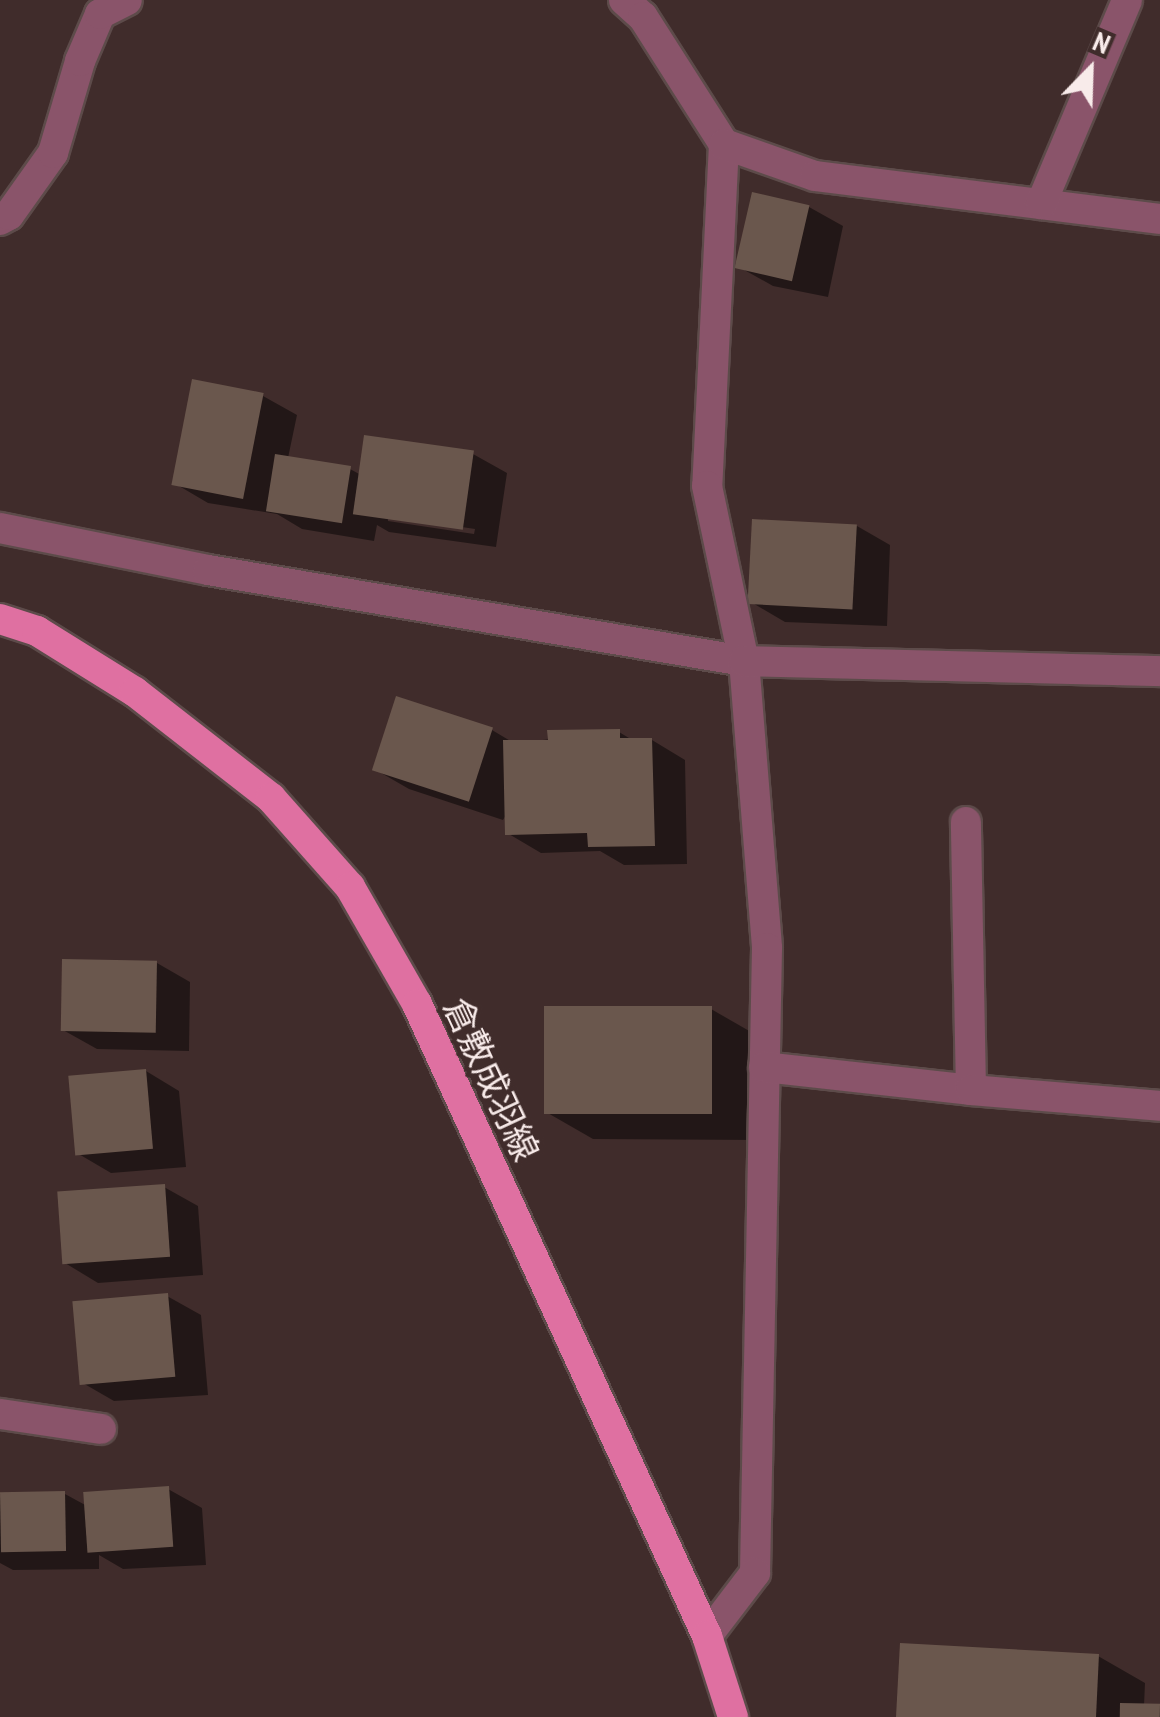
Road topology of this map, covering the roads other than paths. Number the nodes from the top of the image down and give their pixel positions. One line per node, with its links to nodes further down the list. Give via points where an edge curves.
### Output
1 (127, 0): 7 (street, via 100,14 53,153)
2 (624, 0): 4 (street, via 643,17)
3 (1127, 0): 5 (street)
4 (724, 144): 5 (street, via 815,176); 10 (street, via 707,486)
5 (1041, 204): 6 (street)
6 (1160, 219)
7 (0, 220)
8 (0, 528): 10 (street)
9 (0, 620): 18 (main road, 倉敷成羽線, via 37,631 134,692 270,798 350,887 417,1004)
10 (744, 661): 11 (street); 13 (street, via 767,948)
11 (1160, 671)
12 (966, 822): 14 (street)
13 (764, 1067): 14 (street); 18 (street, via 756,1573)
14 (971, 1090): 15 (street)
15 (1160, 1106)
16 (0, 1414): 17 (street)
17 (101, 1429)
18 (707, 1636): 19 (main road, 倉敷成羽線)
19 (733, 1717)

